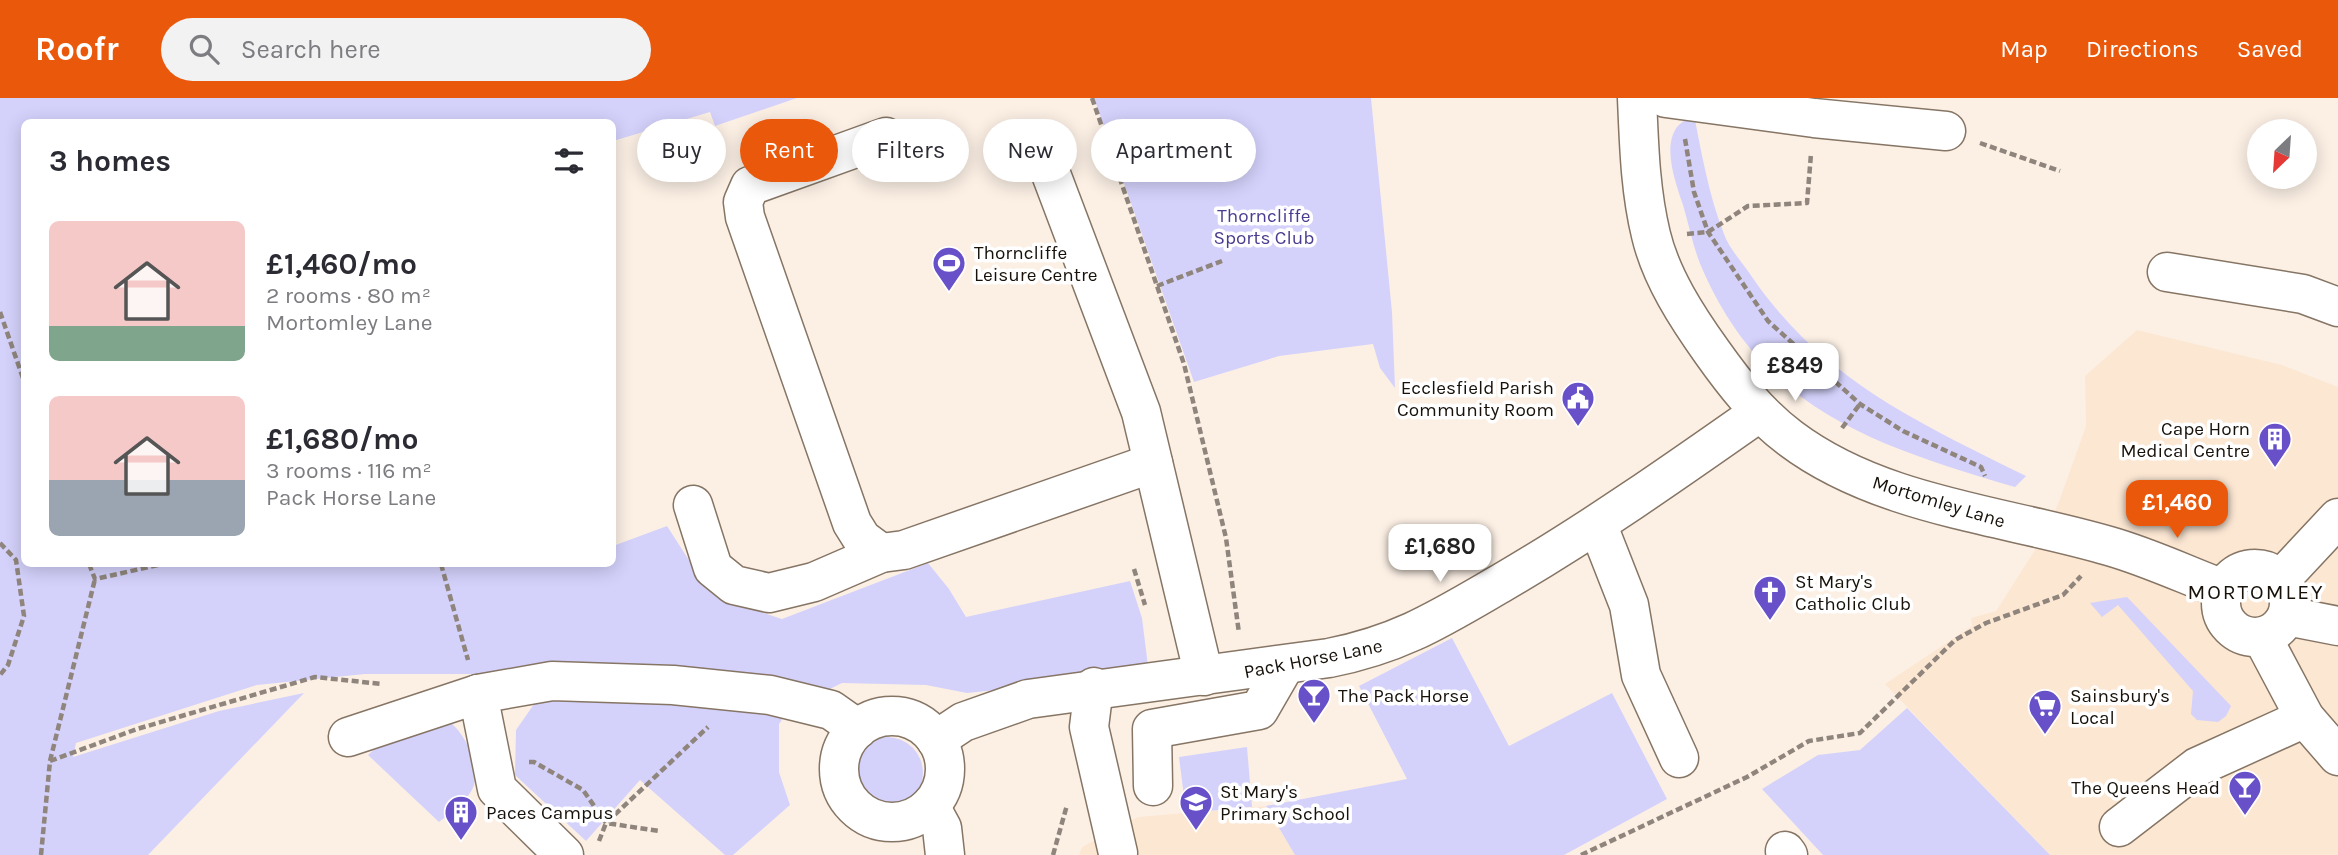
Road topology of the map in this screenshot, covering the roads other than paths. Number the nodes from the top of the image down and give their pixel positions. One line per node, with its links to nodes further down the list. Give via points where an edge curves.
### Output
1 (1637, 98): 8 (street, Mortomley Lane, via 1642,191 1652,238 1672,290 1731,379)
2 (1672, 99): 3 (street)
3 (1946, 131)
4 (852, 149): 13 (street, via 750,186 743,202 744,217 852,523 862,539)
5 (1054, 182): 9 (street, via 1141,412)
6 (2167, 272): 7 (street, via 2303,294)
7 (2338, 307)
8 (1760, 412): 12 (street, Pack Horse Lane); 15 (street, Mortomley Lane, via 1800,444 1875,483 1942,506 2110,546)
9 (1153, 463): 13 (street, via 904,551); 19 (street)
10 (693, 505): 13 (street, via 713,568 734,585 769,593 814,582)
11 (2338, 518): 14 (street)
12 (1598, 526): 18 (street, Pack Horse Lane, via 1414,634 1369,651); 27 (street, via 1613,558 1621,611 1641,675)
13 (881, 553)
14 (2280, 580): 15 (street, via 2261,569 2249,569 2230,579); 17 (street, via 2289,597)
15 (2223, 589): 17 (street, via 2221,610 2232,629 2251,637)
16 (2338, 626): 17 (street)
17 (2275, 627): 22 (street)
18 (1285, 665): 19 (street, Pack Horse Lane); 28 (street, via 1259,710 1152,729)
19 (1204, 676): 20 (street, Pack Horse Lane)
20 (1094, 687): 25 (street, Pack Horse Lane, via 996,709 963,722); 32 (street, via 1089,727)
21 (478, 694): 23 (street, via 552,681 673,685 746,692 831,710); 24 (street); 31 (street, via 497,789)
22 (2305, 718): 26 (street); 30 (street, via 2197,767)
23 (858, 729): 25 (street, via 891,716 924,727); 29 (street, via 846,741 840,757 843,792 853,806 867,816 892,822 916,816)
24 (348, 737)
25 (936, 740): 29 (street, via 944,774 940,792)
26 (2338, 756)
27 (1679, 758)
28 (1153, 786)
29 (930, 806): 33 (street, via 942,828)
30 (2119, 827)
31 (581, 850)
32 (1118, 853)
33 (945, 855)

